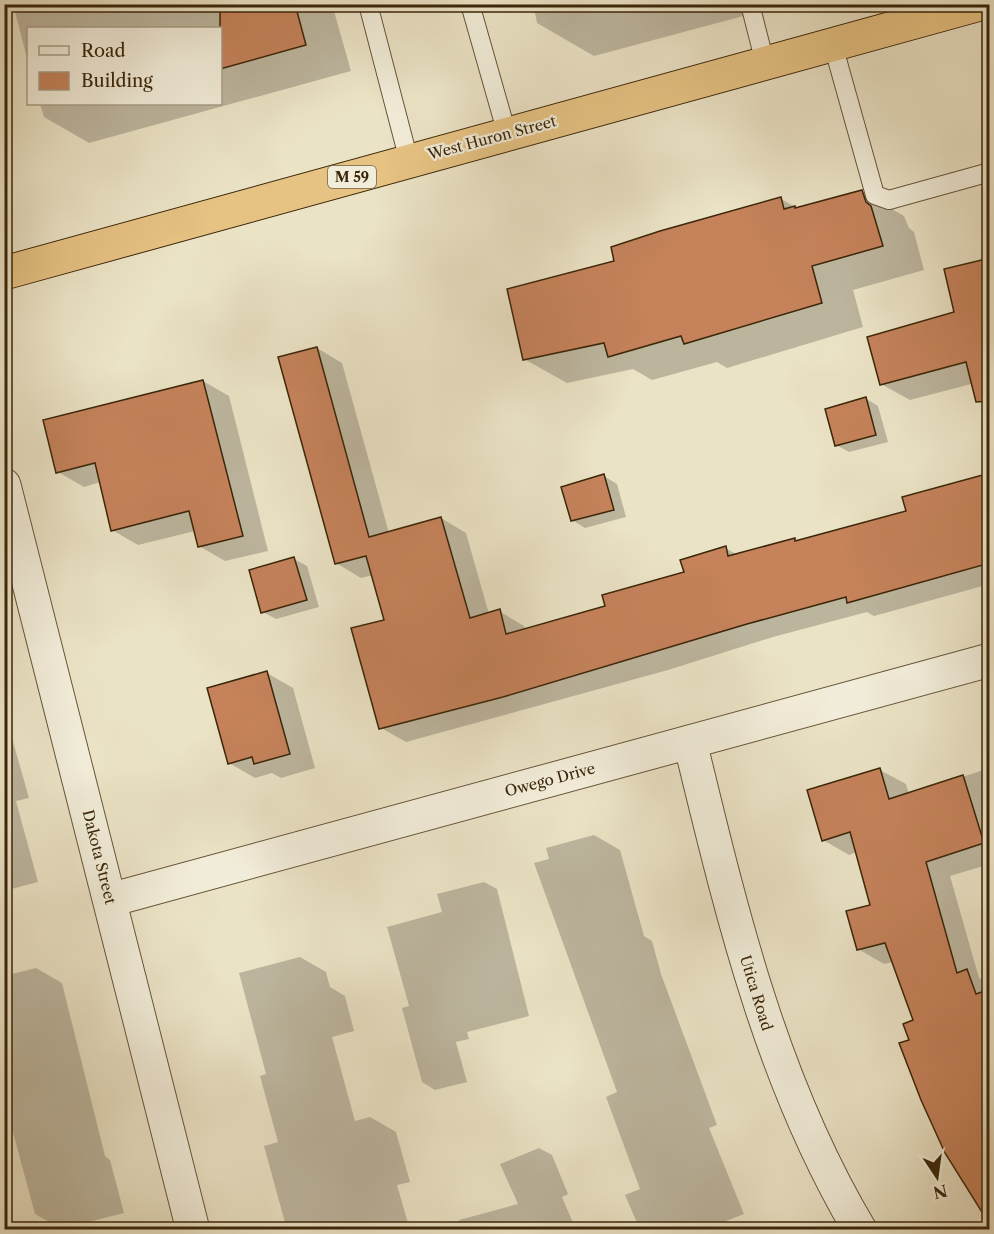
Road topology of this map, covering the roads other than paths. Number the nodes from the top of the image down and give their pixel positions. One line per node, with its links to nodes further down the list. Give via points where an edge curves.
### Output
1 (368, 4): 8 (lane)
2 (470, 4): 7 (lane)
3 (750, 4): 6 (lane)
4 (980, 4): 5 (highway, West Huron Street / M 59)
5 (833, 45): 6 (highway, West Huron Street / M 59); 9 (lane, via 875,195 889,200)
6 (765, 63): 7 (highway, West Huron Street / M 59)
7 (507, 134): 8 (highway, West Huron Street / M 59)
8 (409, 161): 10 (highway, West Huron Street / M 59)
9 (990, 172)
10 (6, 268)
11 (4, 485): 14 (street, Dakota Street)
12 (990, 660): 13 (street, Owego Drive)
13 (690, 742): 14 (street, Owego Drive); 16 (street, Utica Road, via 733,917 768,1032 814,1145)
14 (110, 900): 15 (street, Dakota Street)
15 (193, 1230)
16 (860, 1230)

